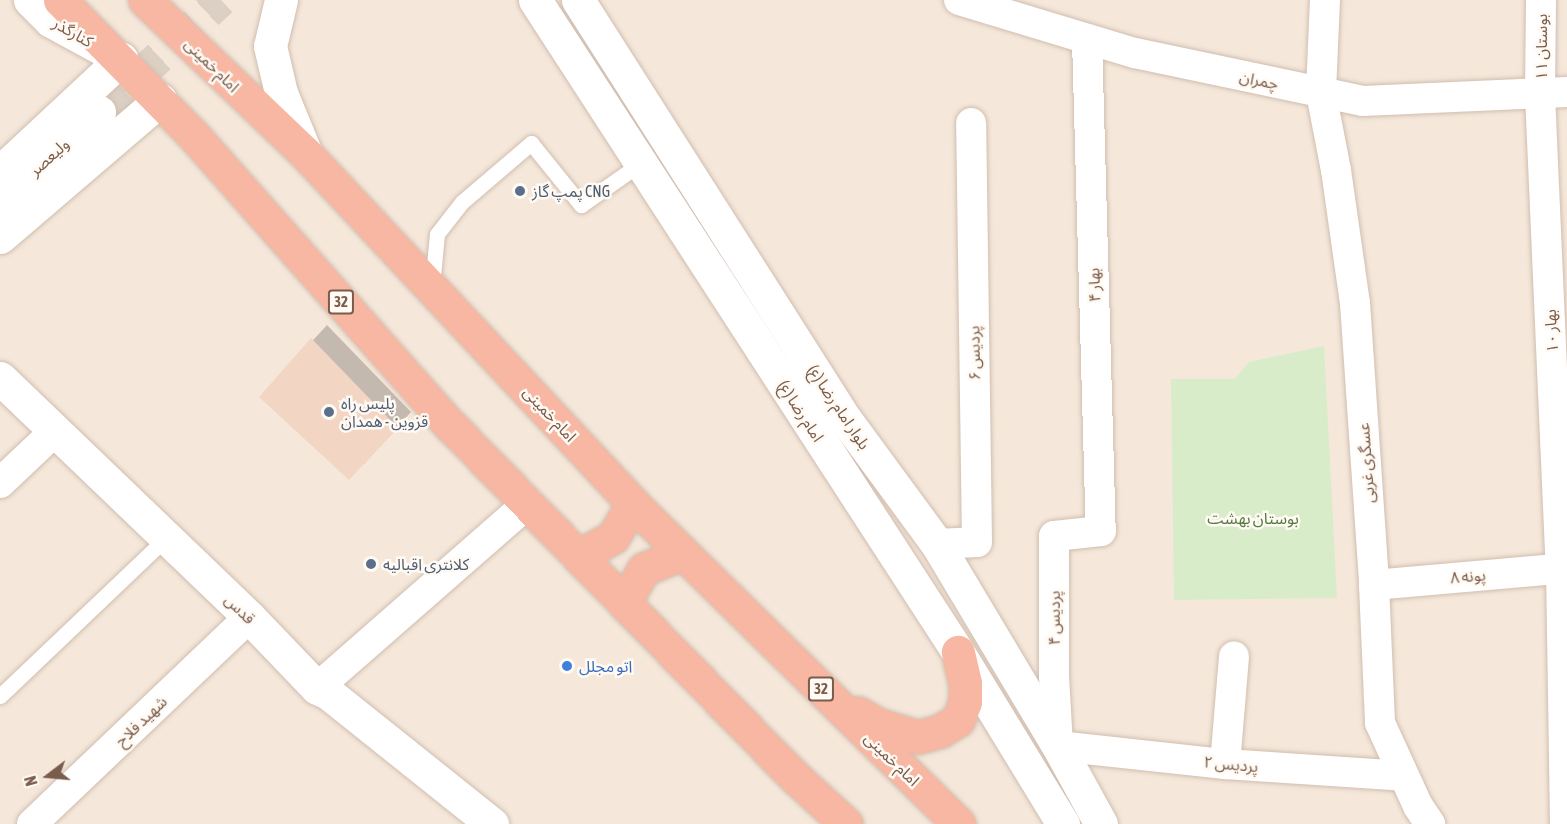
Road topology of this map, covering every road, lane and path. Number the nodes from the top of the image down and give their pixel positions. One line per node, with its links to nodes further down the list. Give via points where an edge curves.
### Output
1 (30, 0): 11 (main road, کنارگذر, via 51,21)
2 (60, 0): 11 (highway, 32)
3 (145, 0): 17 (highway, امام خمینی / 32)
4 (280, 0): 17 (main road, via 270,46 281,93)
5 (536, 0): 18 (main road, امام رضا (ع))
6 (578, 0): 31 (main road, بلوار امام رضا (ع), via 840,412)
7 (959, 0): 10 (street, چمران)
8 (1325, 0): 12 (street, عسگری غربی)
9 (1541, 0): 13 (street, بوستان ۱۱)
10 (1088, 39): 12 (street, چمران, via 1136,54); 29 (street, بهار ۴)
11 (121, 59): 14 (highway, 32); 19 (main road)
12 (1321, 93): 13 (street, چمران, via 1363,101); 35 (street, عسگری غربی, via 1355,303)
13 (1554, 93): 23 (street, بهار ۱۰)
14 (160, 100): 21 (main road); 27 (highway, 32, via 451,426)
15 (99, 112): 20 (main road, ولیعصر)
16 (971, 123): 31 (street, پردیس ۶, via 977,542)
17 (306, 154): 22 (highway, امام خمینی / 32)
18 (641, 163): 22 (lane, via 581,205 531,144 462,202 437,234); 38 (main road, امام رضا (ع))
19 (0, 171)
20 (0, 202)
21 (0, 237)
22 (432, 289): 28 (highway, امام خمینی / 32)
23 (1559, 349): 34 (street, بهار ۱۰)
24 (0, 378): 25 (main road, قدس)
25 (55, 431): 26 (street); 30 (main road, قدس)
26 (0, 483)
27 (528, 503): 33 (highway, 32); 40 (street)
28 (633, 504): 32 (highway, امام خمینی / 32); 33 (highway, via 613,537)
29 (1101, 531): 43 (street, پردیس ۴, via 1054,536)
30 (166, 538): 37 (main road, قدس); 42 (lane)
31 (937, 544): 43 (main road, بلوار امام رضا (ع))
32 (683, 553): 36 (highway, via 644,569); 41 (highway, امام خمینی / 32)
33 (579, 556): 36 (highway, 32)
34 (1564, 568): 35 (street, پونه ۸); 53 (street, بهار ۱۰)
35 (1374, 585): 45 (street, عسگری غربی, via 1380,723)
36 (624, 603): 49 (highway, 32)
37 (249, 617): 40 (main road, قدس); 47 (street, شهید فلاح)
38 (958, 652): 41 (highway, via 965,683 964,702 958,720 940,731 918,737 897,732); 51 (main road, امام رضا (ع))
39 (1234, 656): 44 (street)
40 (317, 688): 48 (main road, قدس)
41 (823, 691): 50 (highway, امام خمینی / 32)
42 (0, 696)
43 (1058, 746): 44 (street, پردیس ۲); 46 (main road, بلوار امام رضا (ع))
44 (1225, 764): 45 (street, پردیس ۲)
45 (1404, 776): 52 (street, عسگری غربی)
46 (1093, 822)
47 (32, 824)
48 (492, 824)
49 (846, 824)
50 (959, 824)
51 (1063, 824)
52 (1430, 824)
53 (1565, 824)

